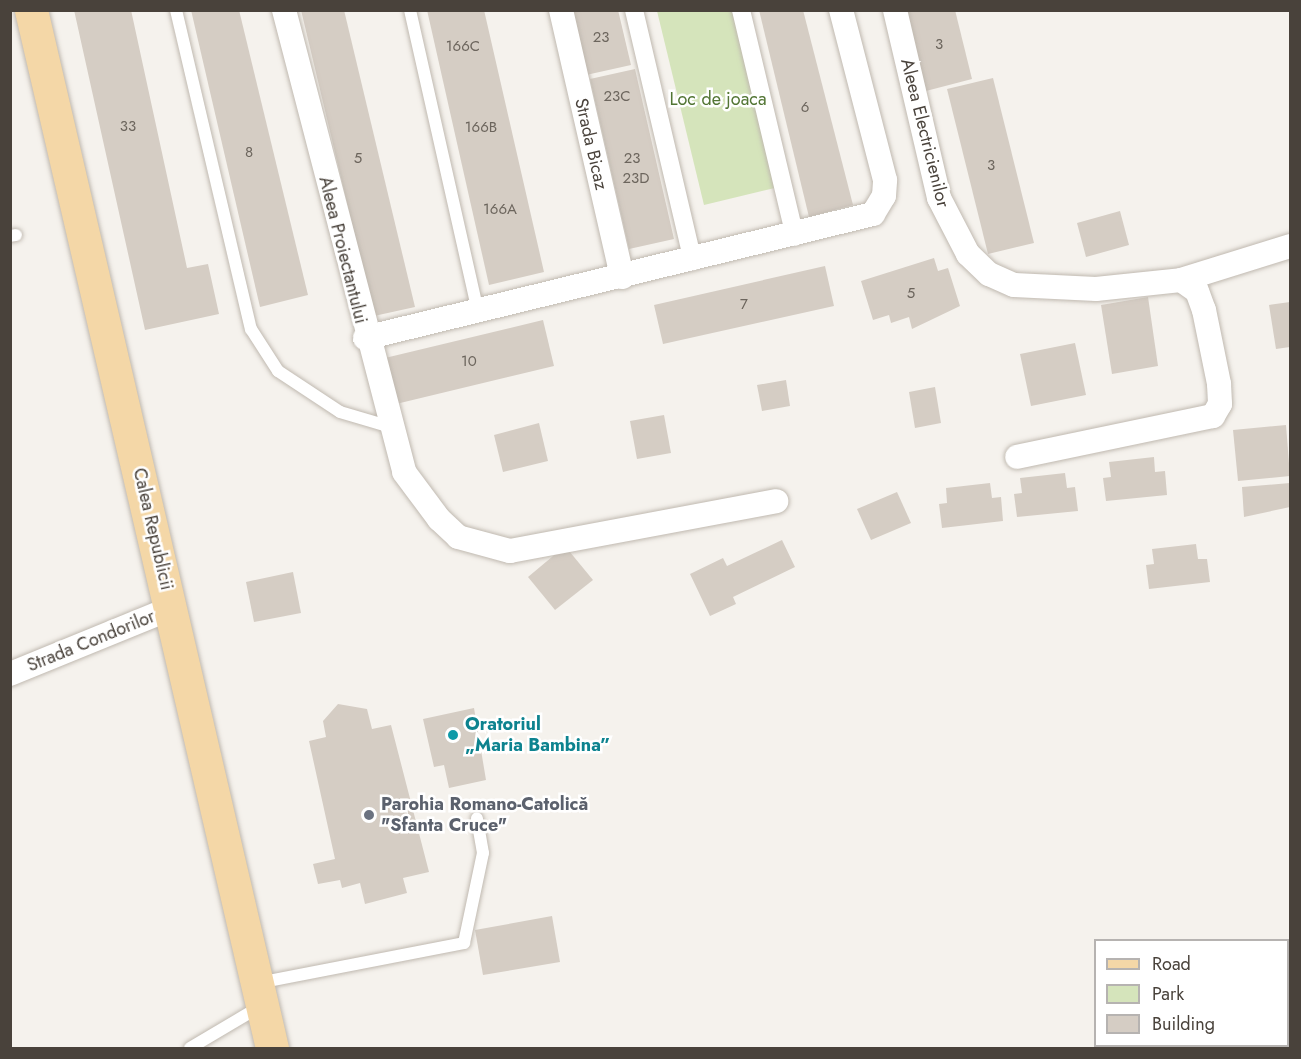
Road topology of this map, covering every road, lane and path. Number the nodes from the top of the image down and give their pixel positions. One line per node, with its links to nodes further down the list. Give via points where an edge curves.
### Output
1 (31, 10): 20 (main road, Calea Republicii)
2 (176, 10): 17 (lane, via 251,329 278,371 340,412)
3 (284, 10): 16 (street, Aleea Proiectantului)
4 (410, 10): 15 (lane)
5 (561, 10): 13 (street, Strada Bicaz)
6 (634, 10): 12 (street)
7 (741, 10): 10 (street)
8 (841, 10): 10 (street, via 885,180 884,196 861,221)
9 (895, 10): 14 (street, Aleea Electricienilor, via 939,198 968,254 989,274 1014,285 1096,289)
10 (795, 237): 12 (street)
11 (1290, 246): 14 (street, Aleea Electricienilor)
12 (693, 261): 13 (street)
13 (622, 277): 15 (street, Aleea Proiectantului)
14 (1181, 280): 18 (street, via 1197,291 1204,310 1219,384 1220,404 1213,416)
15 (478, 311): 16 (street, Aleea Proiectantului)
16 (365, 338): 17 (street)
17 (391, 427): 19 (street, via 404,472 420,497 458,537 488,548 510,551)
18 (1017, 457)
19 (776, 501)
20 (172, 608): 21 (street, Strada Condorilor); 23 (main road, Calea Republicii)
21 (10, 674)
22 (477, 819): 23 (lane, via 483,853 464,944)
23 (259, 994): 24 (lane); 25 (main road, Calea Republicii)
24 (190, 1048)
25 (272, 1048)

